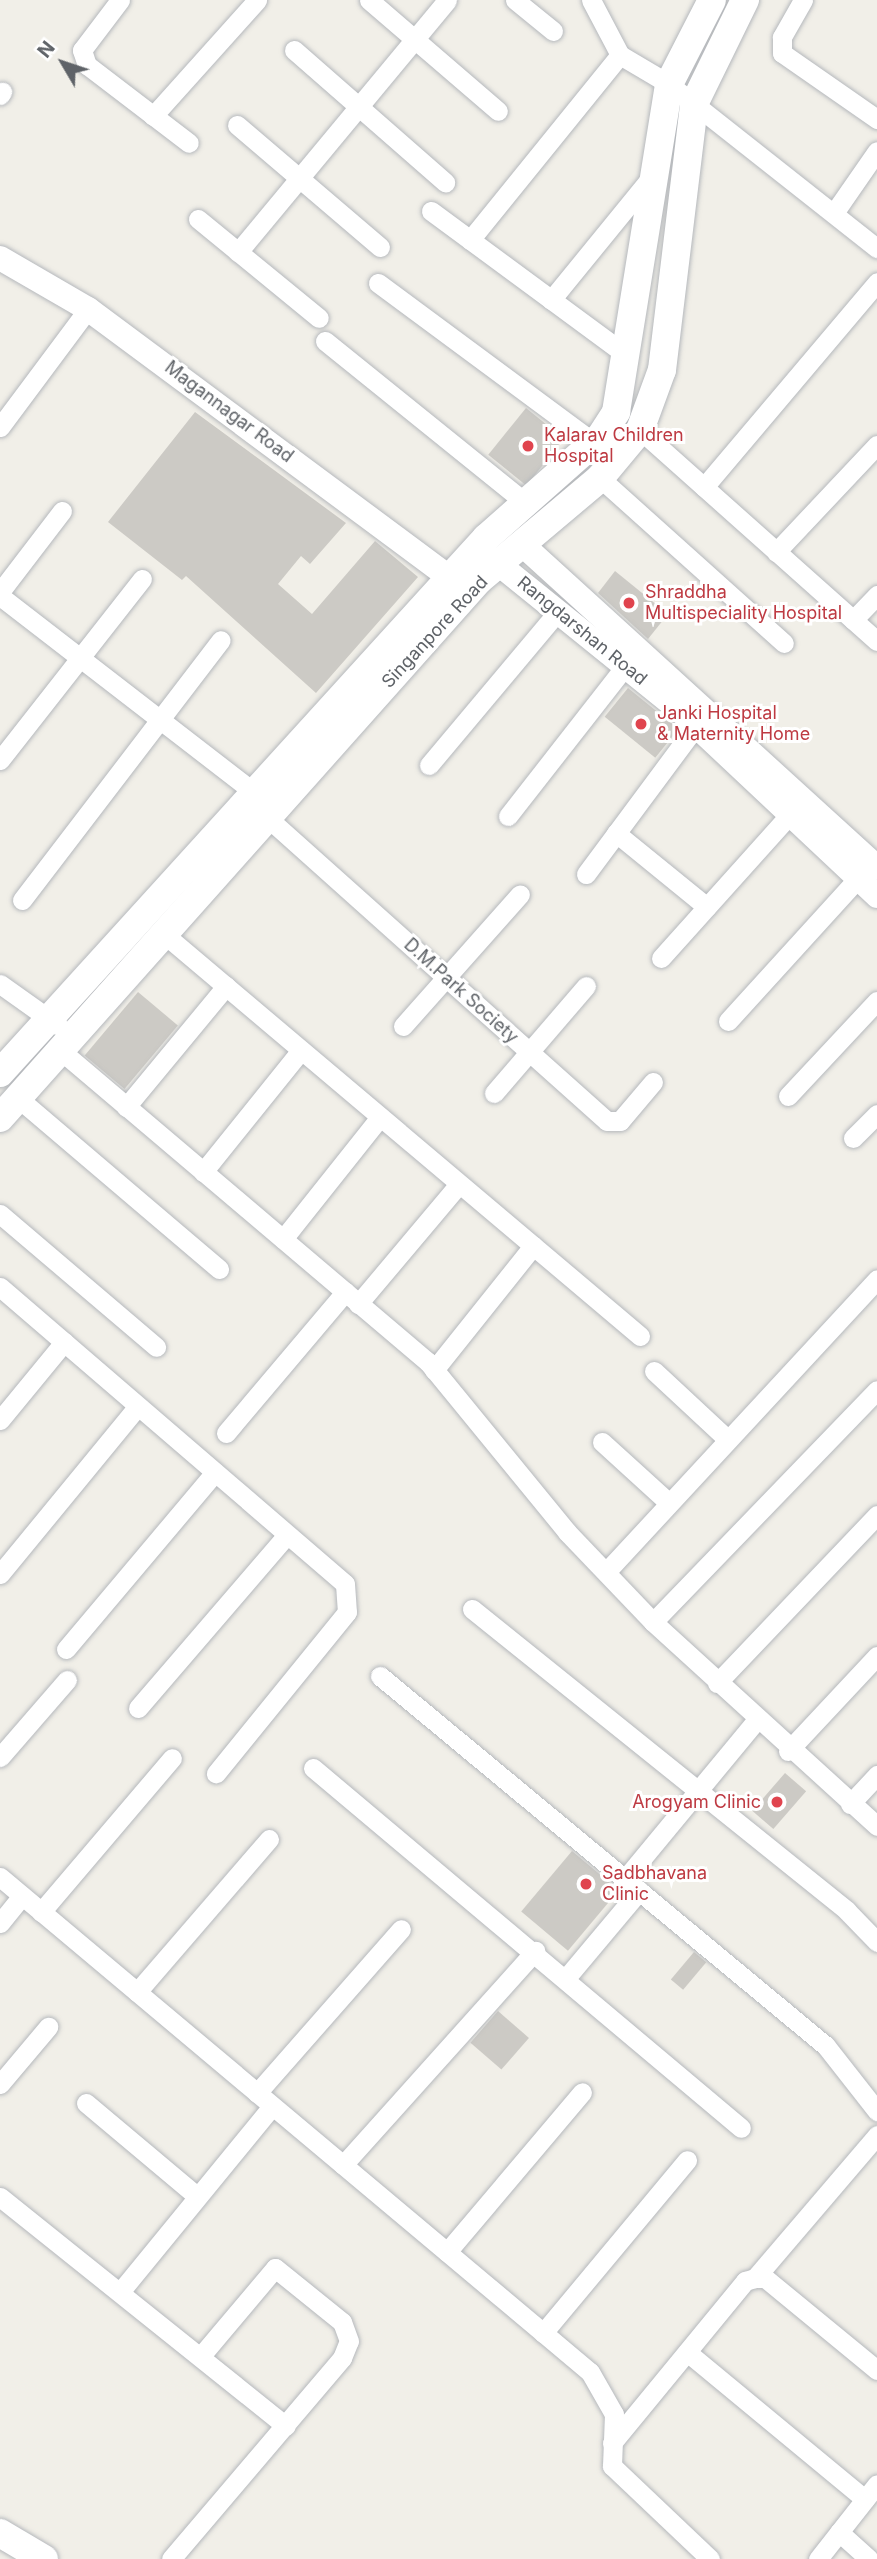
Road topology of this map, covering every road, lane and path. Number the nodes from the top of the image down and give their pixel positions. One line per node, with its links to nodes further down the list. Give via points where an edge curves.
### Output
1 (120, 0): 18 (street, via 82,50 87,65)
2 (257, 0): 18 (street)
3 (369, 0): 11 (street)
4 (447, 0): 11 (street)
5 (515, 0): 10 (street)
6 (591, 0): 13 (street)
7 (712, 0): 14 (main road, Singanpore Road)
8 (745, 0): 15 (main road, Singanpore Road)
9 (803, 0): 19 (street, via 782,37 782,53)
10 (553, 31)
11 (414, 39): 16 (street); 17 (street)
12 (294, 50): 16 (street)
13 (620, 55): 14 (street); 29 (street)
14 (669, 84): 15 (street); 23 (main road, Singanpore Road)
15 (694, 104): 27 (street); 42 (main road, Singanpore Road, via 662,370)
16 (359, 106): 24 (street); 25 (street)
17 (498, 111)
18 (153, 116): 21 (street)
19 (877, 119)
20 (237, 125): 24 (street)
21 (189, 143)
22 (877, 151): 27 (street)
23 (654, 173): 36 (street); 40 (main road, Singanpore Road)
24 (300, 178): 30 (street); 32 (street)
25 (445, 182)
26 (431, 211): 29 (street)
27 (834, 213): 31 (street)
28 (198, 219): 32 (street)
29 (470, 240): 36 (street)
30 (380, 247)
31 (877, 248)
32 (238, 252): 38 (street)
33 (0, 258): 37 (street, Magannagar Road)
34 (877, 282): 46 (street)
35 (378, 283): 43 (street)
36 (551, 300): 40 (street)
37 (88, 309): 41 (street); 52 (street, Magannagar Road)
38 (319, 318)
39 (324, 341): 47 (street)
40 (625, 354): 43 (main road, Singanpore Road, via 616,412)
41 (0, 427)
42 (640, 430): 45 (main road, Singanpore Road); 46 (street)
43 (594, 443): 47 (main road, Singanpore Road)
44 (877, 445): 50 (street)
45 (600, 478): 49 (main road, Singanpore Road); 60 (street)
46 (704, 487): 50 (street)
47 (526, 503): 52 (main road, Singanpore Road)
48 (62, 511): 54 (street)
49 (525, 547): 51 (main road, Singanpore Road); 71 (street, Rangdarshan Road)
50 (776, 552): 57 (street)
51 (501, 566): 56 (street, Rangdarshan Road); 67 (main road, Singanpore Road, via 479,580)
52 (449, 577): 67 (main road, Singanpore Road)
53 (142, 579): 61 (street)
54 (0, 594): 61 (street, D.M.Park Society)
55 (877, 595): 57 (street)
56 (558, 611): 62 (street, Rangdarshan Road); 66 (street)
57 (853, 620): 59 (street)
58 (221, 640): 63 (street)
59 (877, 641)
60 (784, 643)
61 (80, 658): 63 (street, D.M.Park Society); 65 (street)
62 (625, 666): 64 (street, Rangdarshan Road); 69 (street)
63 (160, 720): 67 (street, D.M.Park Society); 75 (street)
64 (696, 726): 68 (street, Rangdarshan Road); 70 (street)
65 (0, 760)
66 (429, 765)
67 (256, 803): 77 (main road, Singanpore Road); 79 (street, D.M.Park Society); 84 (main road, Singanpore Road)
68 (790, 814): 71 (street, Rangdarshan Road); 76 (street)
69 (508, 816)
70 (616, 833): 72 (street); 76 (street)
71 (867, 873): 74 (street, Rangdarshan Road); 85 (street)
72 (586, 874)
73 (520, 894): 79 (street)
74 (877, 896)
75 (22, 900)
76 (707, 907): 78 (street)
77 (164, 934): 81 (street); 87 (main road, Singanpore Road)
78 (661, 958)
79 (446, 978): 86 (street); 89 (street, D.M.Park Society)
80 (0, 984): 84 (street)
81 (226, 986): 88 (street); 94 (street)
82 (586, 986): 89 (street)
83 (877, 1001): 93 (street)
84 (48, 1018): 87 (street); 90 (main road, Singanpore Road)
85 (728, 1021)
86 (403, 1026)
87 (66, 1043): 94 (street); 95 (main road, Singanpore Road)
88 (301, 1050): 97 (street); 99 (street)
89 (529, 1052): 91 (street, D.M.Park Society, via 612,1124); 92 (street)
90 (0, 1073)
91 (653, 1082)
92 (494, 1093)
93 (788, 1096)
94 (126, 1107): 99 (street)
95 (9, 1108): 104 (street)
96 (877, 1114): 98 (street)
97 (380, 1117): 100 (street); 102 (street)
98 (853, 1138)
99 (203, 1172): 102 (street)
100 (459, 1184): 103 (street); 107 (street)
101 (0, 1214): 110 (street)
102 (283, 1239): 107 (street)
103 (533, 1246): 108 (street); 111 (street)
104 (219, 1269)
105 (877, 1279): 117 (street)
106 (0, 1287): 109 (street)
107 (352, 1298): 111 (street); 116 (street)
108 (640, 1336)
109 (64, 1342): 114 (street); 115 (street)
110 (156, 1347)
111 (434, 1370): 123 (street)
112 (654, 1371): 117 (street)
113 (877, 1390): 126 (street)
114 (138, 1406): 119 (street); 124 (street)
115 (0, 1420)
116 (226, 1433)
117 (726, 1438): 120 (street)
118 (602, 1442): 120 (street)
119 (215, 1472): 122 (street); 127 (street)
120 (668, 1502): 123 (street)
121 (877, 1515): 131 (street)
122 (287, 1535): 132 (street); 138 (street, via 345,1584 347,1612)
123 (606, 1572): 126 (street)
124 (0, 1574)
125 (472, 1609): 140 (street)
126 (653, 1622): 131 (street)
127 (66, 1649)
128 (877, 1656): 134 (street)
129 (380, 1675): 145 (street)
130 (67, 1681): 135 (street)
131 (717, 1683): 133 (street)
132 (138, 1708)
133 (755, 1722): 134 (street); 140 (street)
134 (788, 1751): 141 (street)
135 (0, 1757)
136 (172, 1758): 147 (street)
137 (313, 1768): 151 (street)
138 (216, 1773)
139 (877, 1775): 141 (street)
140 (697, 1790): 145 (street); 150 (street)
141 (850, 1804): 142 (street)
142 (877, 1826)
143 (269, 1839): 153 (street)
144 (0, 1877): 146 (street)
145 (632, 1885): 152 (street); 159 (street, via 826,2046)
146 (22, 1896): 147 (street); 148 (street)
147 (41, 1912): 153 (street)
148 (0, 1923)
149 (401, 1929): 157 (street)
150 (877, 1942)
151 (535, 1951): 152 (street); 163 (street)
152 (566, 1978): 160 (street)
153 (137, 1992): 157 (street)
154 (48, 2027): 155 (street)
155 (0, 2084)
156 (582, 2092): 166 (street)
157 (264, 2099): 163 (street); 164 (street)
158 (86, 2103): 164 (street)
159 (877, 2111)
160 (741, 2128)
161 (877, 2135): 167 (street)
162 (687, 2160): 169 (street)
163 (343, 2165): 166 (street)
164 (197, 2196): 168 (street)
165 (0, 2197): 168 (street)
166 (447, 2252): 169 (street)
167 (755, 2278): 170 (street, via 745,2281); 172 (street, via 765,2278)
168 (120, 2292): 171 (street)
169 (543, 2333): 174 (street, via 609,2397)
170 (687, 2352): 174 (street); 175 (street)
171 (200, 2357): 173 (street); 173 (street, via 275,2268 342,2322 349,2341)
172 (877, 2370)
173 (286, 2426): 179 (street)
174 (611, 2443): 180 (street, via 612,2466 627,2486)
175 (871, 2492): 176 (street)
176 (839, 2532): 181 (street); 182 (street)
177 (0, 2533): 178 (main road)
178 (29, 2556)
179 (171, 2559)
180 (710, 2559)
181 (818, 2559)
182 (869, 2559)

